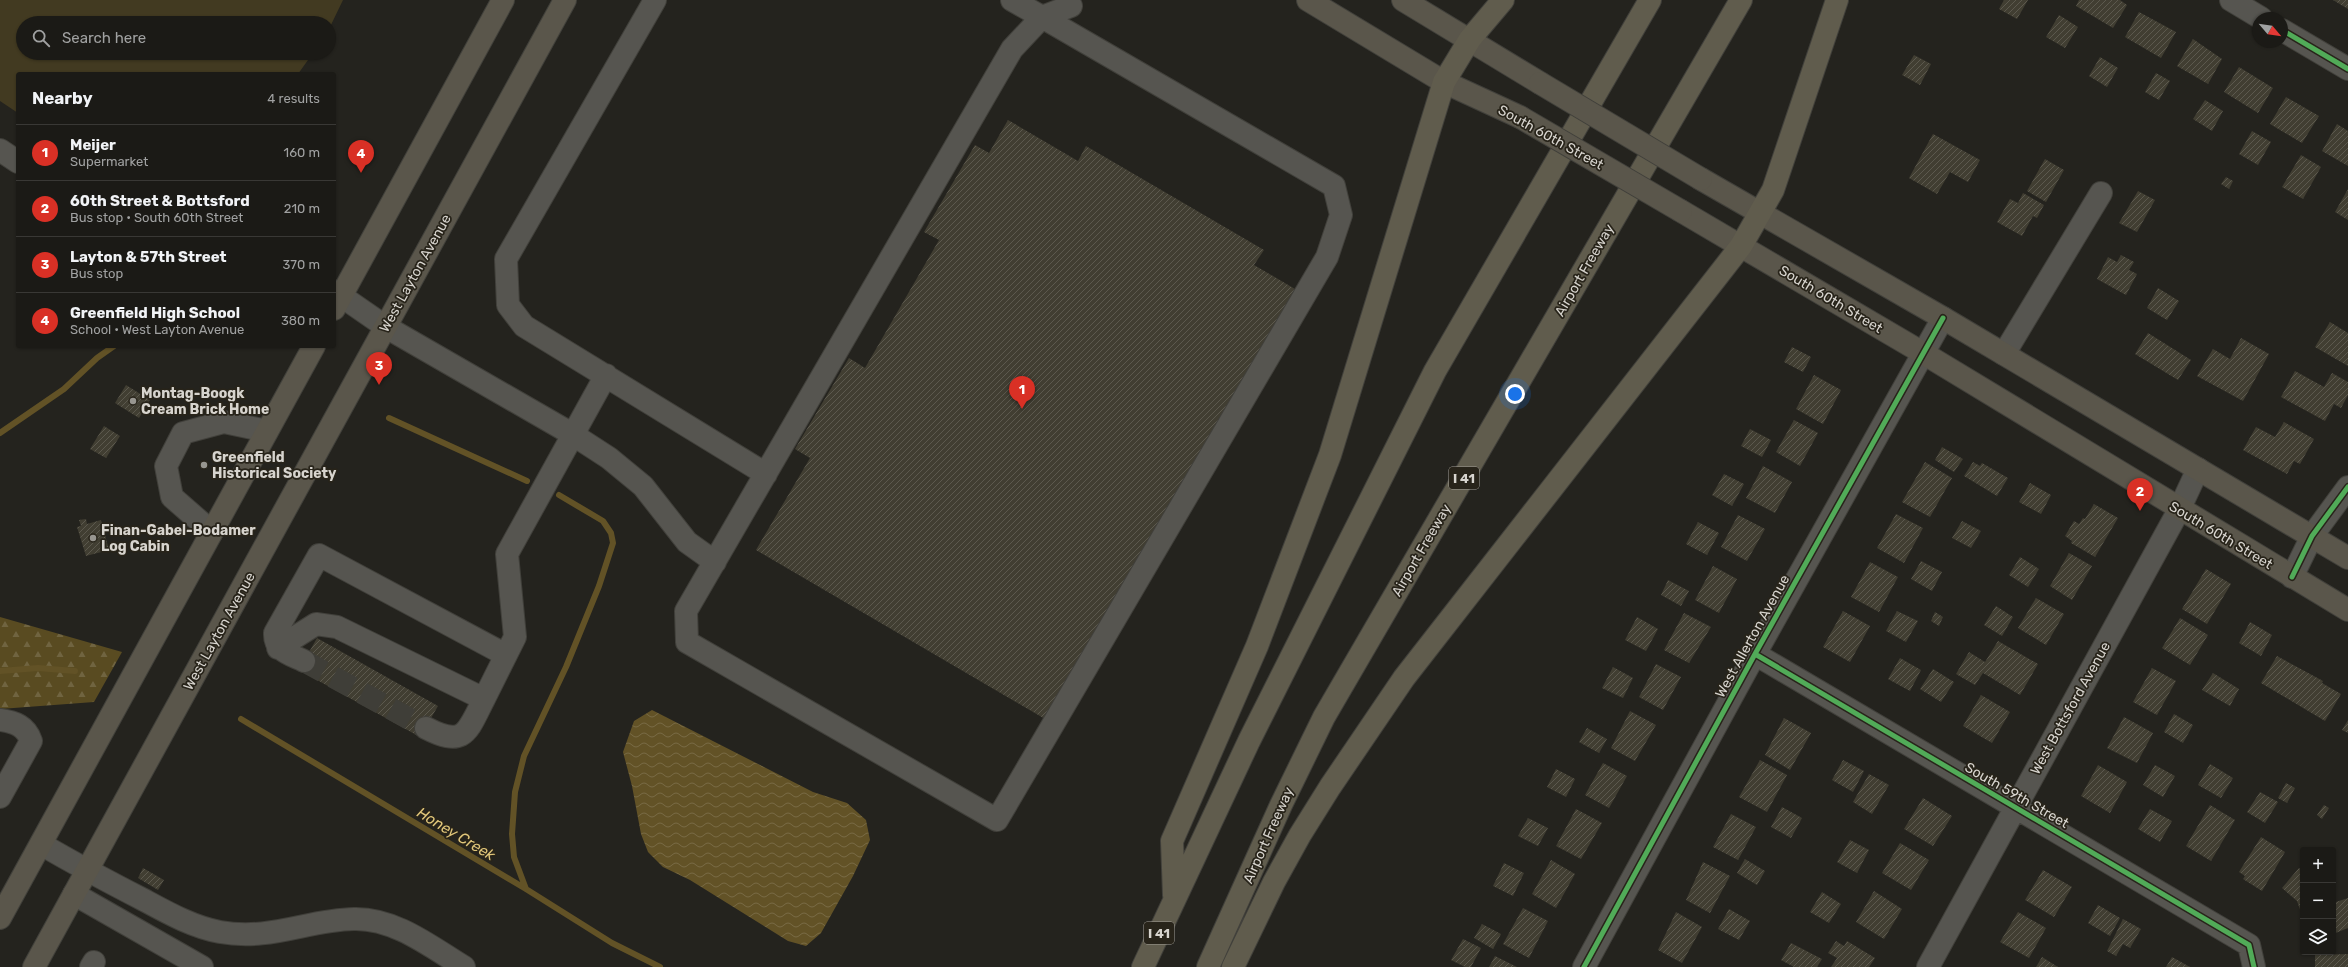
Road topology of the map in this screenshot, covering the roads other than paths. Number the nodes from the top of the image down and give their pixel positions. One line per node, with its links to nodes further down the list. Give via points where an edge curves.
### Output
1 (503, 0): 24 (main road)
2 (565, 0): 26 (main road, West Layton Avenue)
3 (655, 0): 30 (street, via 506,259 508,305 524,326)
4 (1012, 0): 14 (street)
5 (1308, 0): 18 (main road, South 60th Street)
6 (1403, 0): 16 (main road)
7 (1503, 0): 16 (highway)
8 (1650, 0): 55 (highway, I 41, via 1435,371 1259,721)
9 (1741, 0): 61 (highway, Airport Freeway / I 41, via 1324,718 1281,805)
10 (1837, 0): 22 (highway, via 1773,190)
11 (2230, 0): 13 (street)
12 (1074, 2): 14 (street)
13 (2252, 13)
14 (1042, 17): 34 (street, via 1012,49); 40 (street, via 1334,186 1341,215 1327,257 996,820 687,642 686,612)
15 (2288, 34): 17 (street)
16 (1470, 39): 18 (highway); 22 (main road, bridge, via 1701,179)
17 (2348, 69)
18 (1444, 82): 23 (main road, South 60th Street, bridge, via 1520,117); 55 (highway, via 1330,455 1257,646 1172,841)
19 (0, 150): 20 (street)
20 (16, 161)
21 (2101, 193): 29 (street)
22 (1761, 212): 23 (highway); 25 (main road)
23 (1742, 246): 28 (main road, South 60th Street); 62 (highway, via 1404,678 1300,835)
24 (336, 298): 26 (street)
25 (1942, 318): 28 (street, West Allerton Avenue); 29 (main road)
26 (386, 327): 32 (street); 53 (main road, West Layton Avenue)
27 (313, 348): 31 (main road)
28 (1923, 353): 36 (main road, South 60th Street); 44 (street, West Allerton Avenue)
29 (2004, 354): 33 (main road)
30 (606, 375): 32 (street); 34 (street)
31 (267, 431): 37 (main road); 37 (street, via 224,422 183,433 166,466 172,497)
32 (572, 434): 40 (street, via 609,458 644,486 687,542); 45 (street, via 507,554 515,637)
33 (2198, 469): 36 (street, West Bottsford Avenue); 38 (main road)
34 (766, 474): 40 (street)
35 (2348, 487): 38 (street)
36 (2179, 510): 41 (main road, South 60th Street); 51 (street, West Bottsford Avenue)
37 (212, 532): 52 (main road)
38 (2312, 536): 39 (main road); 41 (street)
39 (2348, 558)
40 (715, 562)
41 (2292, 578): 42 (main road, South 60th Street)
42 (2348, 610)
43 (278, 648): 45 (street, via 274,641 275,633 319,555); 46 (street); 47 (street, via 316,624 337,627)
44 (1755, 654): 51 (street, South 59th Street); 63 (street, West Allerton Avenue)
45 (506, 655): 47 (street)
46 (304, 661)
47 (484, 699): 49 (street, via 470,727 460,736 445,737)
48 (0, 720): 50 (street, via 13,722 28,731 31,741)
49 (426, 728)
50 (0, 797)
51 (2015, 808): 64 (street, West Bottsford Avenue); 65 (street, South 59th Street, via 2249,946)
52 (41, 844): 53 (street); 56 (main road)
53 (87, 871): 54 (main road, West Layton Avenue); 59 (street, via 182,920 219,932 267,934 355,919 390,925)
54 (74, 894): 57 (main road, West Layton Avenue); 58 (street)
55 (1174, 900): 60 (highway, I 41)
56 (0, 918)
57 (34, 967)
58 (202, 967)
59 (464, 967)
60 (1143, 967)
61 (1208, 967)
62 (1233, 967)
63 (1584, 967)
64 (1928, 967)
65 (2254, 967)

